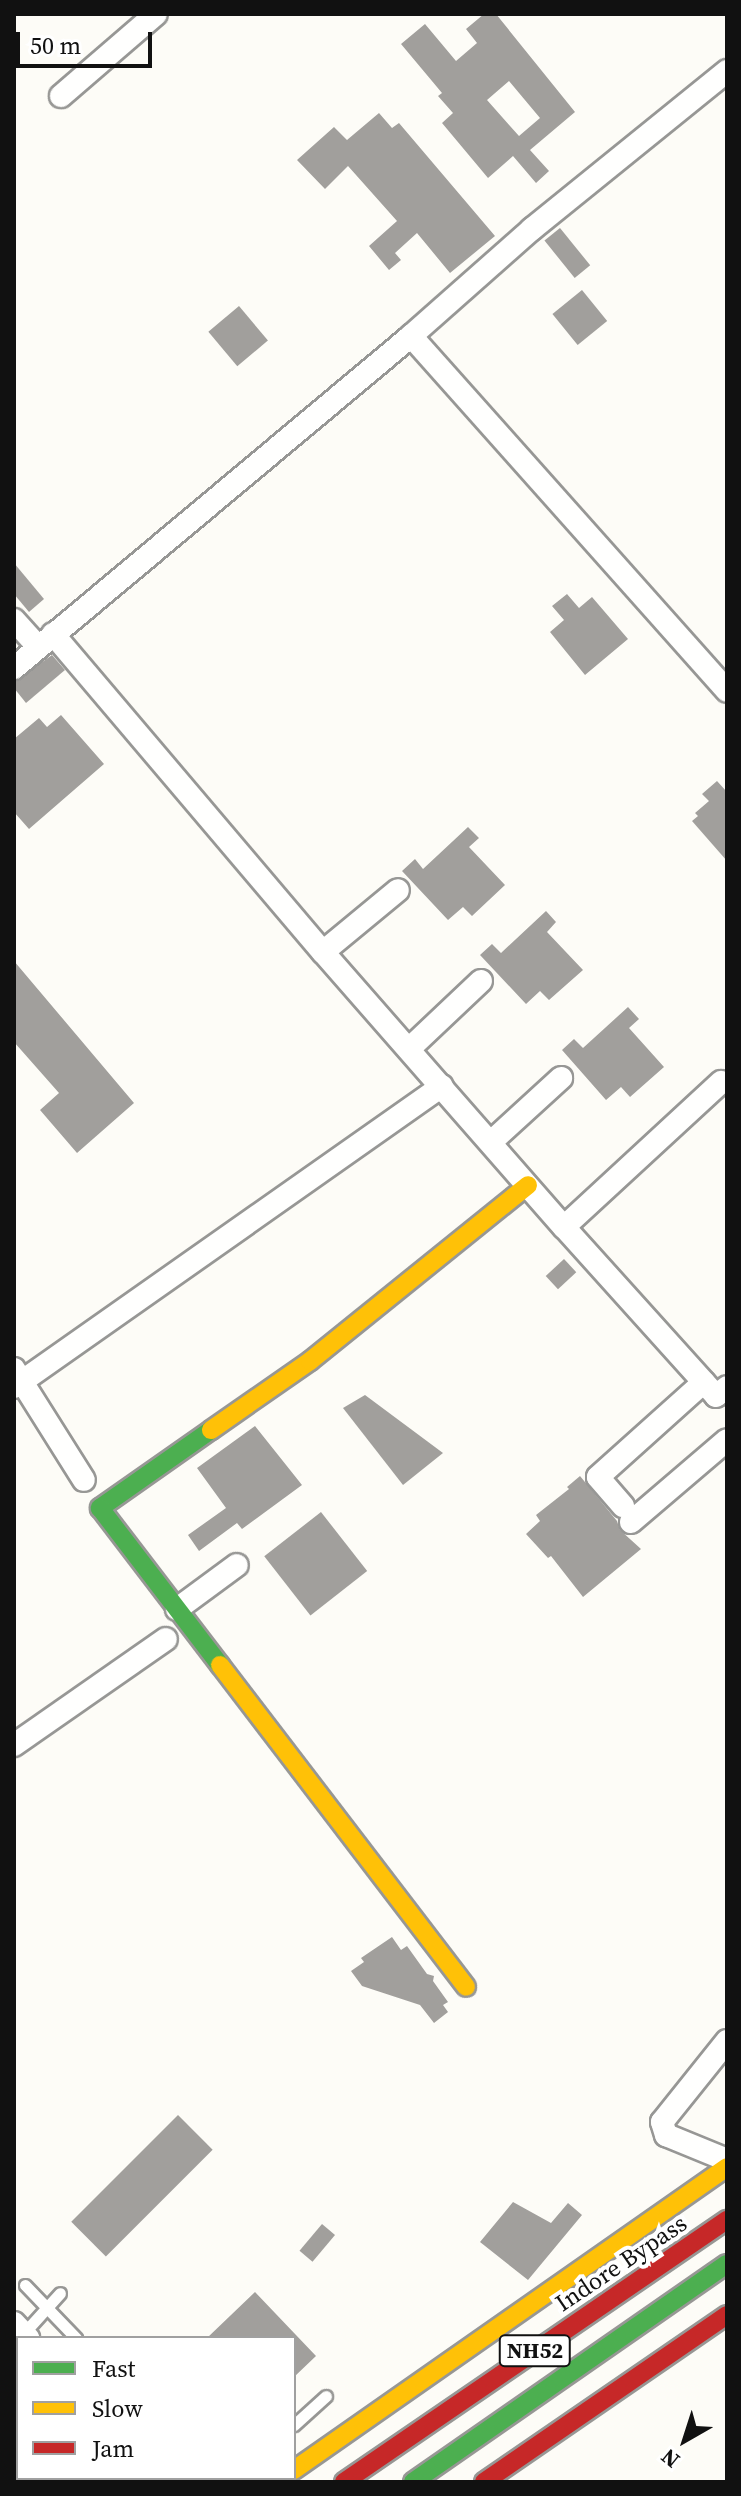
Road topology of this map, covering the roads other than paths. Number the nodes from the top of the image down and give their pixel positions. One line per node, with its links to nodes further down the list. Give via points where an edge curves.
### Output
1 (156, 14): 3 (street)
2 (727, 71): 4 (street, via 532,229)
3 (61, 96)
4 (411, 336): 6 (street); 8 (street)
5 (14, 620): 6 (street)
6 (46, 641): 7 (street); 10 (street)
7 (14, 668)
8 (727, 691)
9 (398, 890): 10 (street)
10 (323, 952): 12 (street)
11 (481, 981): 12 (street)
12 (409, 1049): 15 (street)
13 (561, 1078): 16 (street)
14 (721, 1082): 18 (street)
15 (442, 1086): 16 (street); 19 (street)
16 (491, 1142): 17 (street)
17 (528, 1185): 18 (street); 24 (main road, via 310,1361 100,1508)
18 (564, 1227): 20 (street)
19 (17, 1379): 22 (street)
20 (719, 1393): 21 (street, via 599,1480 627,1514)
21 (727, 1440)
22 (84, 1480)
23 (237, 1565): 24 (street)
24 (177, 1609): 27 (main road)
25 (166, 1639): 26 (street)
26 (14, 1745)
27 (466, 1987)
28 (727, 2041): 29 (street, via 662,2122 666,2135)
29 (727, 2160)
30 (727, 2167): 41 (main road)
31 (727, 2220): 42 (main road, Indore Bypass / NH52)
32 (727, 2264): 43 (main road, NH52)
33 (25, 2285): 35 (lane)
34 (60, 2293): 35 (lane)
35 (46, 2307): 37 (lane); 38 (lane)
36 (727, 2315): 44 (main road)
37 (22, 2331)
38 (74, 2336)
39 (326, 2396): 40 (lane)
40 (296, 2423)
41 (296, 2469)
42 (344, 2482)
43 (413, 2482)
44 (484, 2482)

